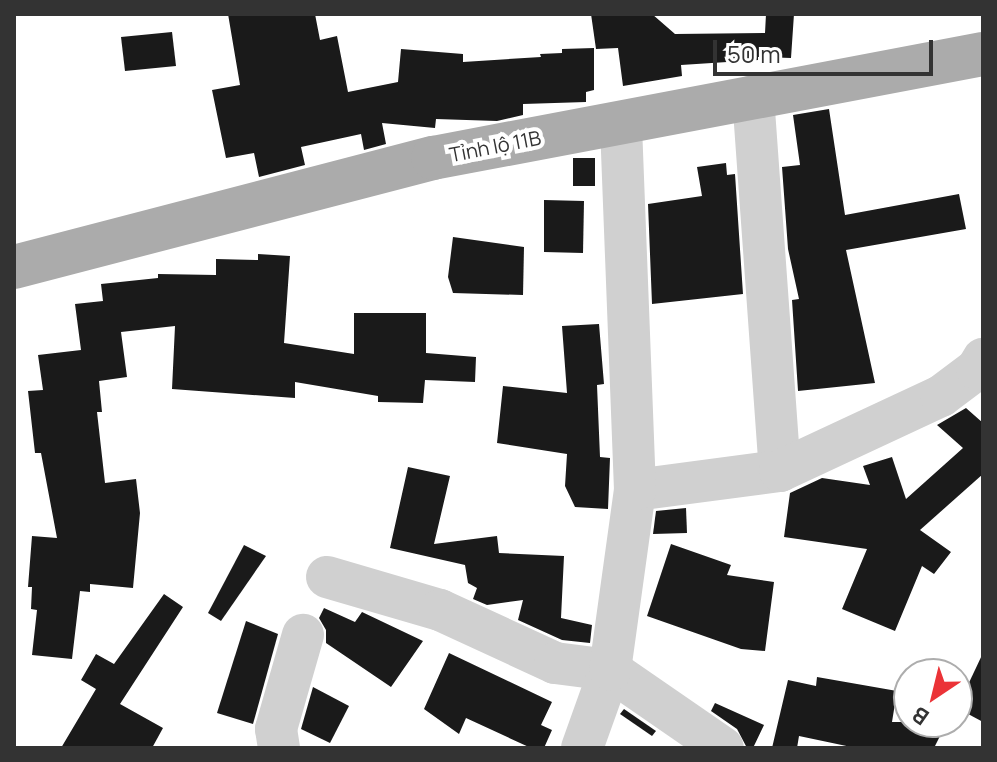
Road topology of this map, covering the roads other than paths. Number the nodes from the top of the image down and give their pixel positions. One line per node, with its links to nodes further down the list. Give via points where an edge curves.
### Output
1 (983, 54): 2 (main road, Tỉnh lộ 11B)
2 (753, 96): 3 (main road, Tỉnh lộ 11B); 6 (street)
3 (621, 122): 4 (main road, Tỉnh lộ 11B, via 433,158); 7 (street)
4 (14, 267)
5 (983, 359): 6 (street, via 941,396)
6 (780, 471): 7 (street)
7 (635, 490): 10 (street)
8 (327, 577): 10 (street, via 440,610 555,663)
9 (303, 635): 11 (street, via 276,729)
10 (610, 670): 12 (street); 13 (street)
11 (279, 748)
12 (582, 748)
13 (723, 748)

